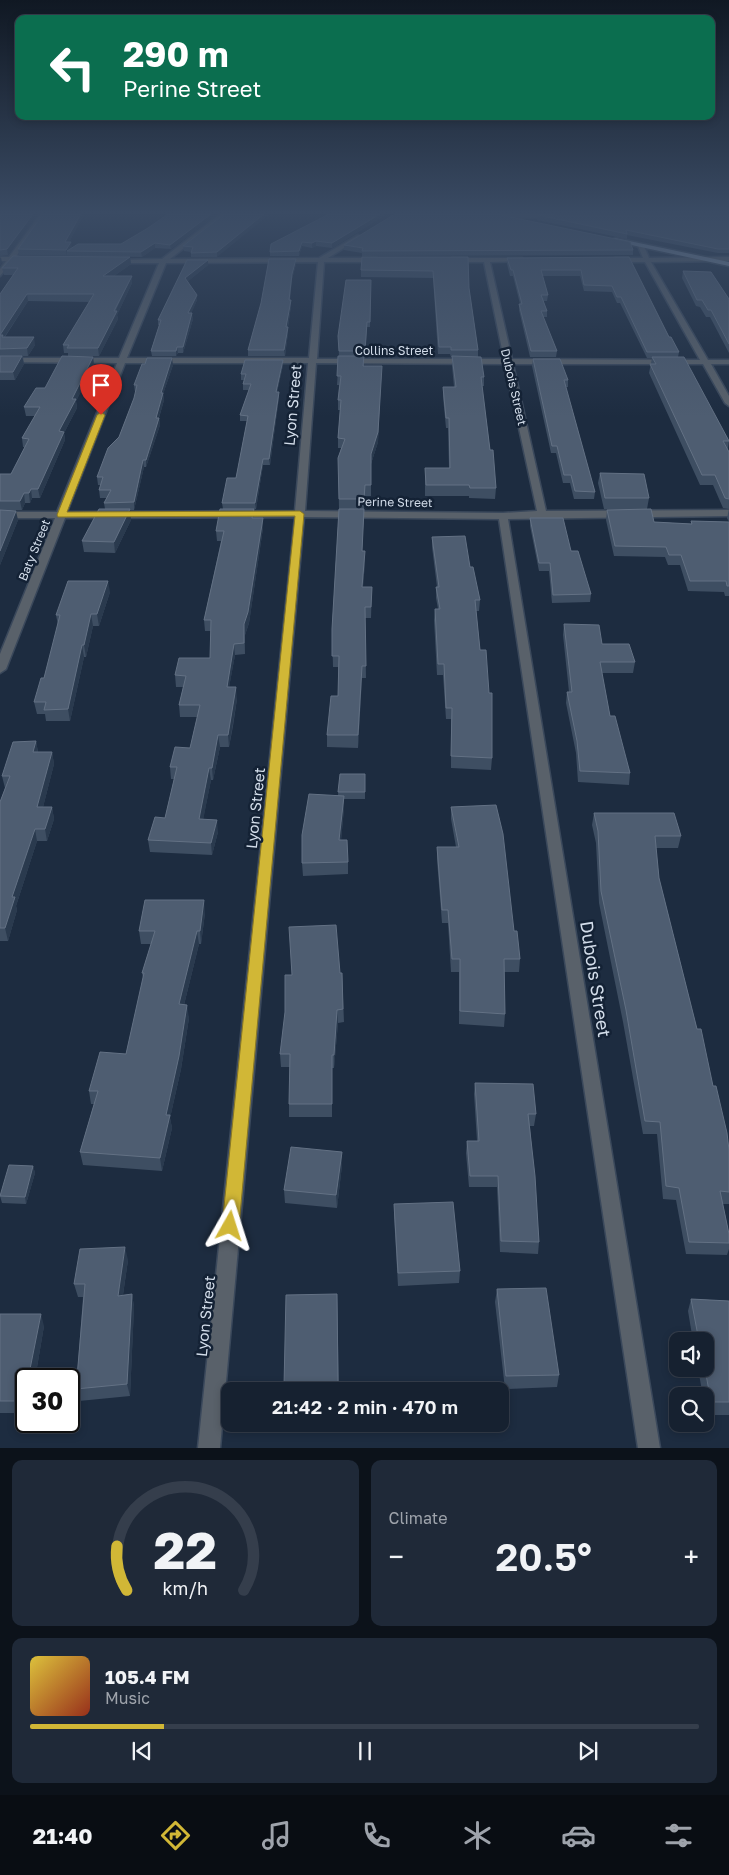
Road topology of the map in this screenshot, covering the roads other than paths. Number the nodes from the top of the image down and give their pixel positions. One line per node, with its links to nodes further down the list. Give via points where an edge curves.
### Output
1 (154, 282): 6 (street, Baty Street)
2 (319, 282): 7 (street, Lyon Street)
3 (491, 282): 8 (street, Dubois Street)
4 (659, 282): 9 (street)
5 (0, 360): 6 (street, Collins Street)
6 (122, 360): 7 (street, Collins Street); 16 (street, Baty Street)
7 (312, 361): 8 (street, Collins Street); 13 (street, Lyon Street)
8 (508, 361): 9 (street, Collins Street); 14 (street, Dubois Street)
9 (705, 362): 10 (street, Collins Street); 11 (street)
10 (729, 362)
11 (729, 403)
12 (729, 513): 14 (street, Perine Street)
13 (300, 514): 16 (street, Perine Street); 17 (street, Perine Street); 19 (street, Lyon Street)
14 (542, 514): 17 (street, Perine Street)
15 (0, 515): 16 (street, Perine Street)
16 (61, 515): 18 (street, Baty Street)
17 (502, 516): 20 (street, Dubois Street)
18 (0, 669)
19 (209, 1448)
20 (649, 1448)

